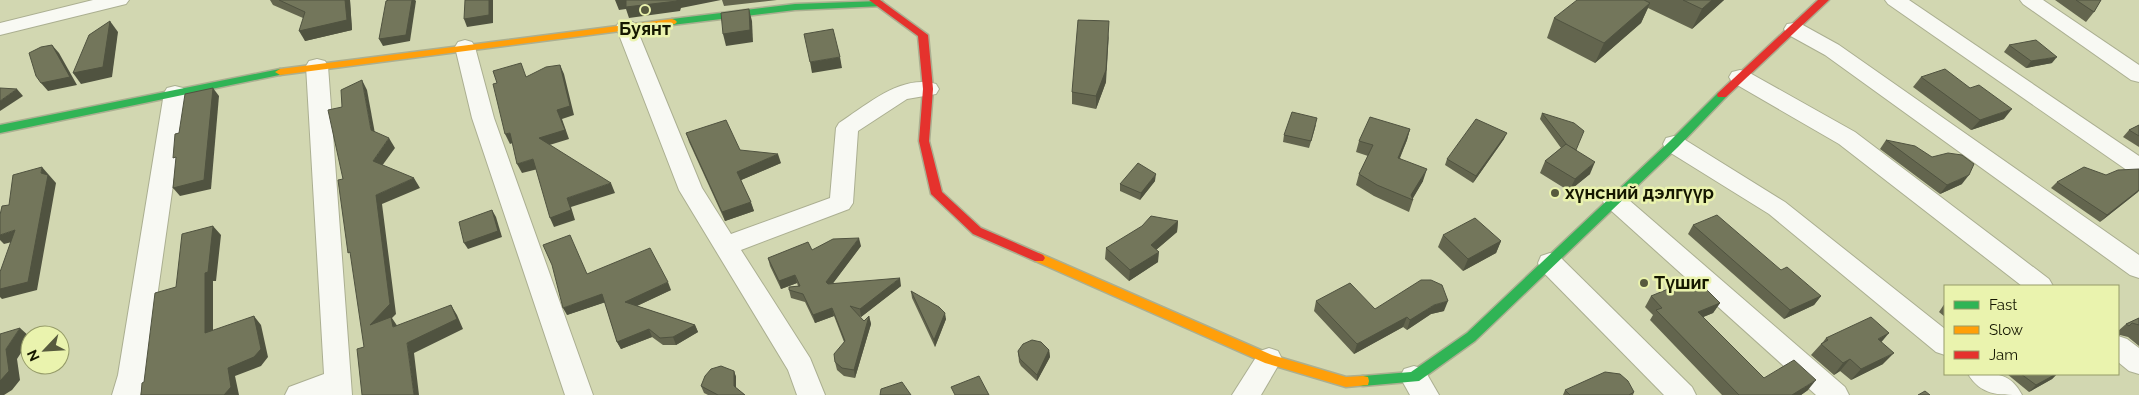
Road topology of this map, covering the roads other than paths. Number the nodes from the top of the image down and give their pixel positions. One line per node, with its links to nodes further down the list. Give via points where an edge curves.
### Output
1 (119, 0): 7 (street)
2 (1824, 0): 8 (street)
3 (1895, 0): 17 (street)
4 (2030, 0): 11 (street)
5 (877, 2): 6 (street, via 794,7); 13 (street, via 924,35)
6 (626, 27): 9 (street); 19 (street, via 691,190)
7 (0, 29)
8 (1794, 29): 12 (street); 21 (street, via 1832,50)
9 (466, 47): 10 (street); 32 (street, via 483,118)
10 (317, 66): 14 (street); 29 (street, via 338,363)
11 (2139, 75)
12 (1740, 77): 16 (street); 22 (street, via 1847,138)
13 (928, 89): 19 (street, via 902,93 847,128 841,202); 25 (street, via 924,141 936,194 977,232)
14 (175, 92): 15 (street); 30 (street, via 132,375)
15 (0, 129)
16 (1674, 144): 18 (street); 23 (street, via 1777,208)
17 (2139, 167)
18 (1614, 200): 20 (street); 36 (street)
19 (726, 246): 33 (street, via 800,366)
20 (1550, 263): 28 (street); 35 (street)
21 (2139, 268)
22 (2039, 285)
23 (1944, 343)
24 (2119, 348): 26 (street)
25 (1268, 359): 28 (street, via 1346,382); 34 (street)
26 (2139, 363)
27 (1983, 375): 37 (street)
28 (1420, 386)
29 (337, 388): 31 (street)
30 (126, 395)
31 (298, 395)
32 (579, 395)
33 (811, 395)
34 (1246, 395)
35 (1682, 395)
36 (1835, 395)
37 (2008, 395)

